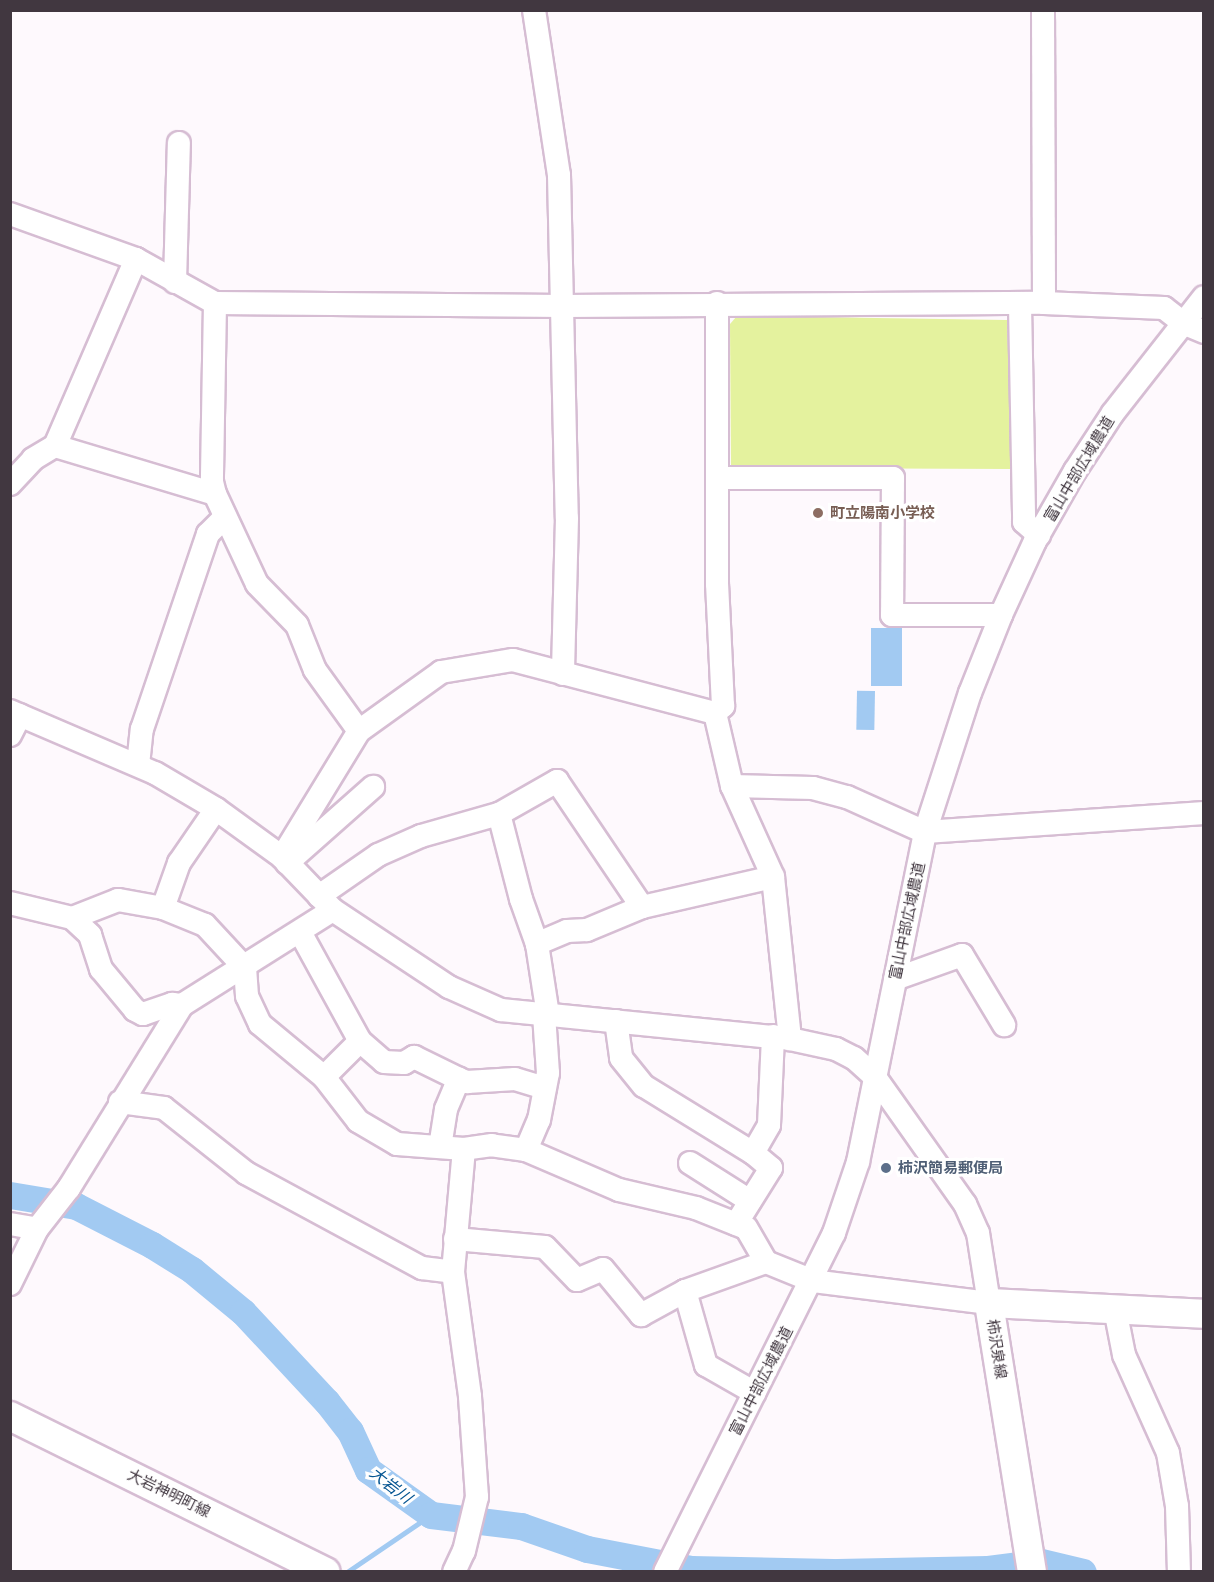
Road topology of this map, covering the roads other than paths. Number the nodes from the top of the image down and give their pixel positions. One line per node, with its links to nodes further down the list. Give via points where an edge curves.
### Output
1 (534, 10): 12 (street, via 559,175)
2 (1043, 10): 10 (street)
3 (179, 143): 6 (street)
4 (10, 214): 5 (street)
5 (136, 259): 6 (street); 15 (street)
6 (175, 282): 8 (street)
7 (1203, 297): 13 (street, 富山中部広域農道)
8 (215, 303): 12 (street); 18 (street)
9 (717, 303): 11 (street); 12 (street); 16 (street)
10 (1044, 303): 11 (street); 13 (street, via 1164,308)
11 (1020, 305): 20 (street, via 1024,522)
12 (564, 306): 22 (street, via 567,518)
13 (1183, 323): 14 (street); 20 (street, 富山中部広域農道, via 1113,413)
14 (1203, 332)
15 (55, 446): 17 (street, via 33,459); 18 (street)
16 (717, 478): 21 (street, via 894,478 892,615); 23 (street, via 723,706)
17 (10, 484)
18 (215, 494): 19 (street)
19 (225, 517): 25 (street, via 257,584 297,625 315,670); 26 (street, via 208,534 142,729)
20 (1039, 535): 21 (street, 富山中部広域農道)
21 (1001, 615): 32 (street, 富山中部広域農道, via 970,693)
22 (563, 674): 23 (street); 25 (street, via 513,660 441,672)
23 (715, 713): 27 (street)
24 (14, 720): 26 (street)
25 (359, 731): 33 (street)
26 (138, 765): 29 (street)
27 (732, 786): 32 (street, via 813,788 847,797); 34 (street)
28 (373, 787): 33 (street)
29 (216, 809): 33 (street); 37 (street, via 179,863)
30 (1203, 813): 32 (street)
31 (499, 814): 36 (street, via 421,836 378,855); 38 (street, via 557,781); 41 (street)
32 (925, 831): 43 (street, 富山中部広域農道)
33 (284, 860): 36 (street)
34 (773, 877): 38 (street); 48 (street)
35 (10, 903): 39 (street)
36 (326, 903): 40 (street); 45 (street, via 449,987 501,1010)
37 (162, 908): 39 (street, via 118,900); 42 (street, via 205,925)
38 (642, 908): 41 (street)
39 (72, 918): 44 (street, via 90,935 101,969 135,1010 143,1014 172,1004)
40 (300, 932): 42 (street); 49 (street)
41 (537, 944): 45 (street)
42 (245, 969): 44 (street); 50 (street, via 247,996 260,1024)
43 (895, 979): 47 (street, via 962,955); 51 (street, 富山中部広域農道)
44 (182, 1005): 54 (street)
45 (546, 1015): 46 (street); 53 (street)
46 (616, 1022): 48 (street); 58 (street, via 621,1058 644,1086)
47 (1004, 1026)
48 (781, 1038): 51 (street, via 836,1049 854,1058); 58 (street, via 769,1125)
49 (360, 1041): 50 (street); 52 (street, via 384,1062 404,1063 414,1057)
50 (324, 1077): 55 (street, via 358,1121 374,1132 397,1144)
51 (875, 1077): 67 (street, 富山中部広域農道, via 858,1162); 70 (street, via 965,1204 978,1233)
52 (459, 1079): 53 (street, via 515,1079); 55 (street, via 446,1109)
53 (545, 1088): 57 (street, via 539,1120)
54 (120, 1101): 63 (street, via 69,1188); 66 (street, via 164,1108 246,1173 422,1268)
55 (440, 1147): 56 (street)
56 (464, 1149): 57 (street, via 492,1145); 64 (street)
57 (526, 1150): 62 (street, via 619,1190 696,1209)
58 (753, 1153): 60 (street, via 771,1168)
59 (690, 1163): 60 (street)
60 (750, 1201): 62 (street)
61 (10, 1224): 63 (street)
62 (736, 1224): 65 (street, via 746,1228)
63 (37, 1229): 68 (street)
64 (455, 1239): 66 (street); 69 (street, via 545,1247 577,1280 603,1269 641,1315)
65 (766, 1262): 67 (street); 69 (street)
66 (453, 1272): 76 (street, via 470,1396 477,1497)
67 (813, 1281): 70 (street); 73 (street, 富山中部広域農道)
68 (10, 1284)
69 (685, 1291): 73 (street, via 706,1365)
70 (990, 1303): 71 (main road, 柿沢泉線); 75 (main road, 柿沢泉線)
71 (1115, 1309): 72 (main road, 柿沢泉線); 79 (street, via 1124,1355 1168,1453 1177,1506)
72 (1203, 1314)
73 (755, 1393): 78 (street, 富山中部広域農道)
74 (10, 1416): 77 (main road, 大岩神明町線)
75 (1031, 1559)
76 (459, 1561)
77 (321, 1568)
78 (665, 1572)
79 (1179, 1572)

